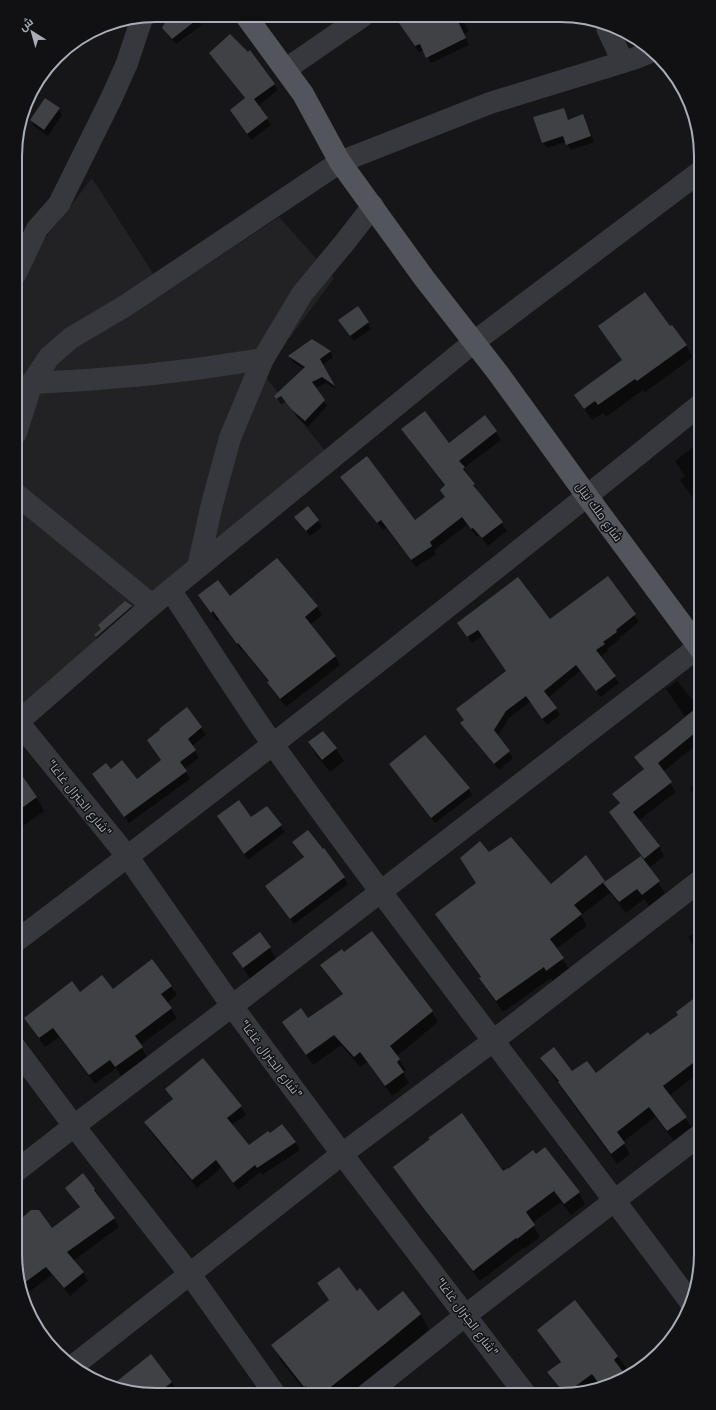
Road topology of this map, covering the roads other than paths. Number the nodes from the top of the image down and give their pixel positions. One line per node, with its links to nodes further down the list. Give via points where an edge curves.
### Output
1 (250, 22): 7 (main road, شارع ملك تيتل)
2 (354, 22): 7 (street)
3 (140, 23): 11 (street, via 111,99 59,204)
4 (609, 31): 6 (street)
5 (646, 54): 6 (street)
6 (623, 62): 8 (street, via 490,103)
7 (286, 70): 8 (main road, شارع ملك تيتل, via 303,94)
8 (340, 162): 10 (main road, شارع ملك تيتل); 16 (street, via 125,306 71,338 50,357)
9 (694, 175): 14 (street)
10 (373, 206): 14 (main road, شارع ملك تيتل); 15 (street, via 302,294)
11 (37, 229): 12 (street); 13 (street)
12 (22, 240)
13 (22, 260)
14 (474, 342): 19 (main road, شارع ملك تيتل); 21 (street)
15 (263, 359): 16 (street, via 210,368); 21 (street, via 230,438)
16 (24, 387): 17 (street)
17 (22, 398)
18 (694, 410): 19 (street)
19 (587, 496): 24 (main road, شارع ملك تيتل); 28 (street)
20 (22, 499): 23 (street)
21 (198, 567): 22 (street)
22 (171, 591): 23 (street); 28 (street)
23 (152, 605): 26 (street)
24 (694, 639)
25 (694, 652): 31 (street)
26 (22, 716)
27 (22, 726): 29 (street, "شارع الجنرال غاغا")
28 (273, 744): 29 (street); 31 (street)
29 (128, 857): 32 (street); 33 (street, "شارع الجنرال غاغا")
30 (694, 885): 34 (street)
31 (380, 892): 33 (street); 34 (street)
32 (22, 937)
33 (232, 1006): 36 (street); 38 (street, "شارع الجنرال غاغا")
34 (493, 1041): 38 (street); 40 (street)
35 (22, 1056): 36 (street)
36 (74, 1126): 39 (street); 41 (street)
37 (694, 1139): 40 (street)
38 (342, 1154): 41 (street); 43 (street, "شارع الجنرال غاغا")
39 (22, 1167)
40 (616, 1200): 42 (street); 43 (street)
41 (189, 1273): 44 (street); 45 (street)
42 (687, 1296)
43 (466, 1315): 46 (street); 47 (street, "شارع الجنرال غاغا")
44 (78, 1362)
45 (271, 1388)
46 (375, 1388)
47 (521, 1388)

